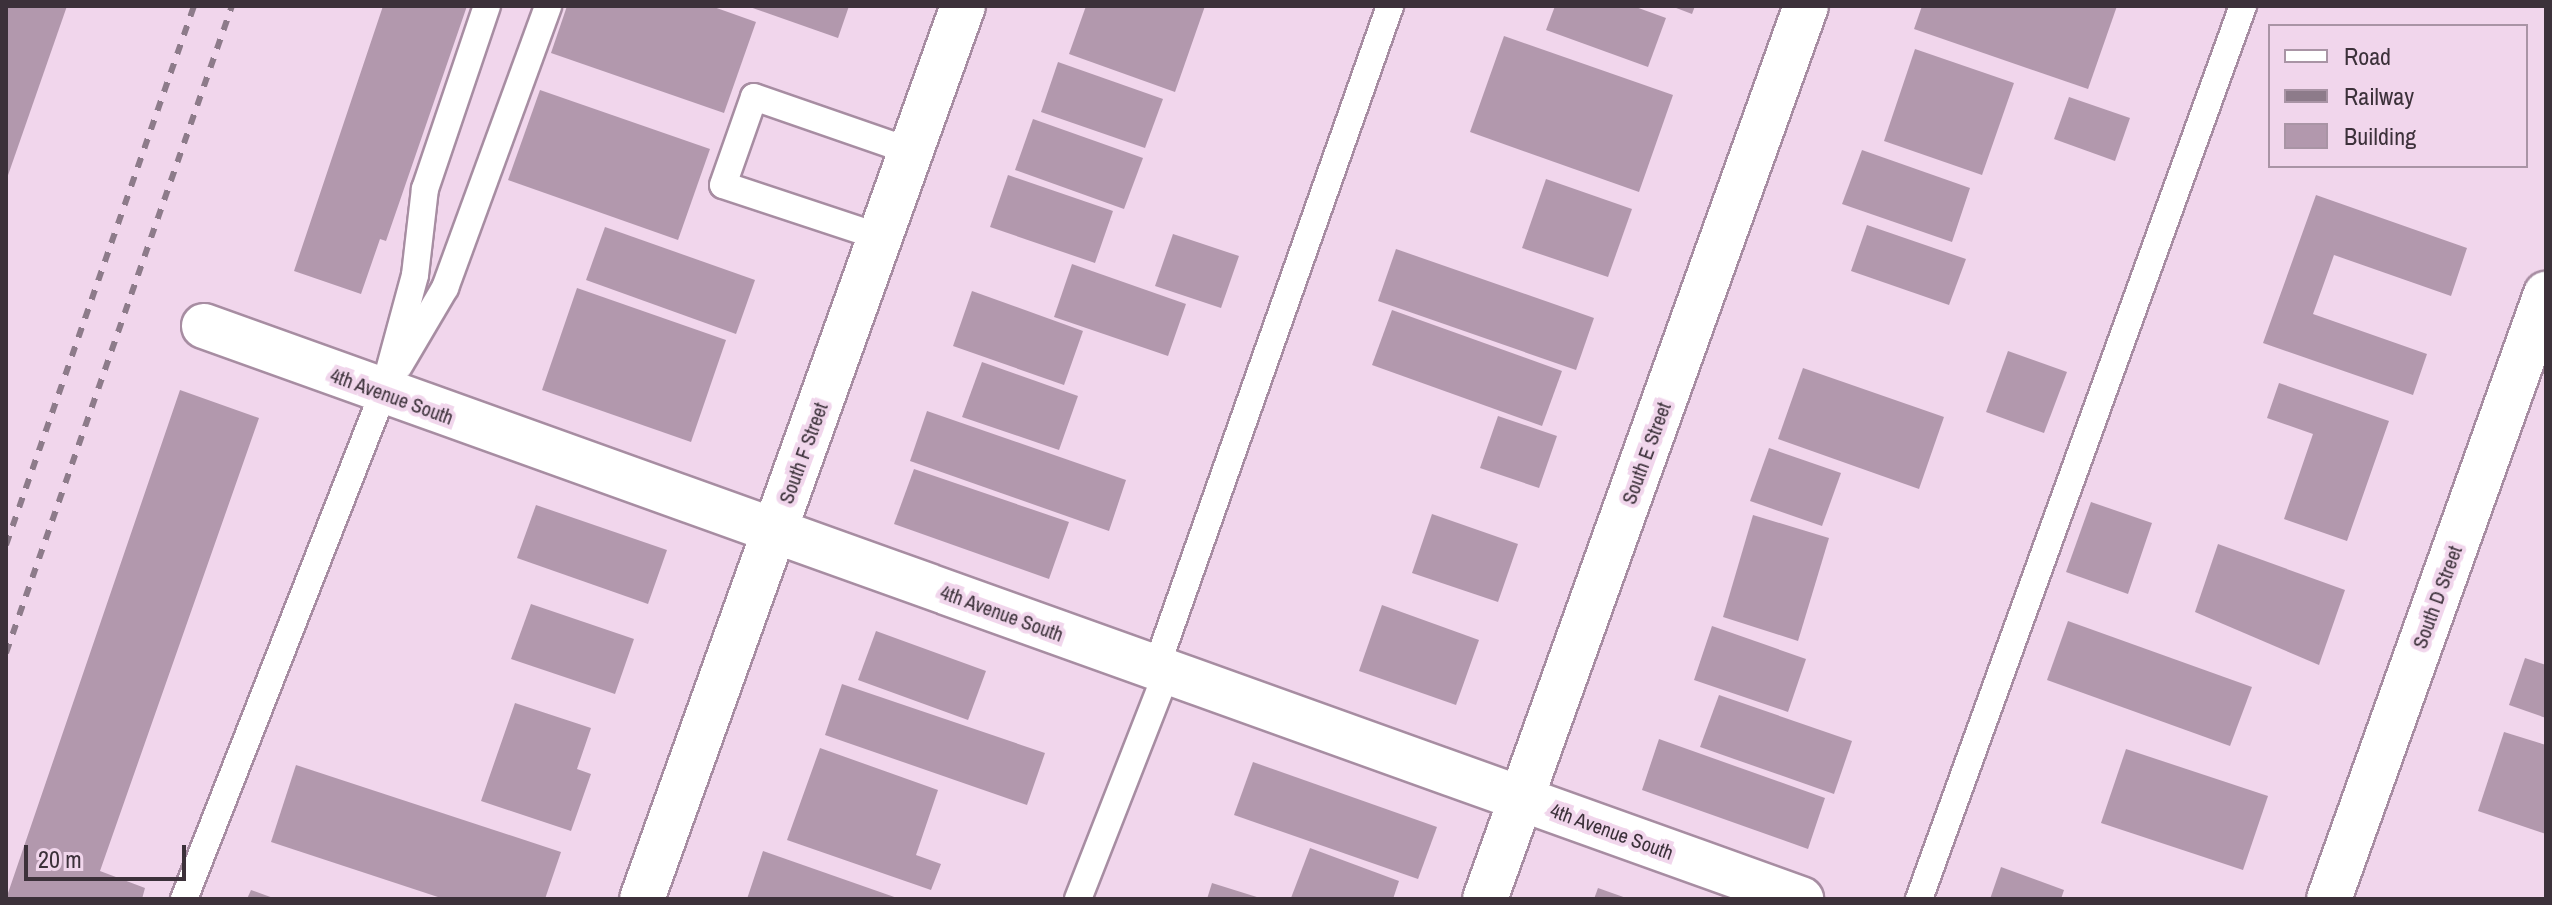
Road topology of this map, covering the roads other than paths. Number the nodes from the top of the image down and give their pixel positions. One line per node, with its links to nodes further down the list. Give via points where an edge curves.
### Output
1 (487, 6): 11 (lane, via 425,189 415,275)
2 (548, 6): 11 (lane, via 445,288)
3 (963, 6): 7 (street, South F Street)
4 (1390, 6): 13 (lane)
5 (1806, 6): 14 (street, South E Street)
6 (2243, 6): 20 (lane)
7 (910, 151): 8 (street, South F Street); 8 (lane, via 754,97 748,111 723,185)
8 (880, 237): 12 (street, South F Street)
9 (2546, 294): 21 (street, South D Street)
10 (204, 326): 11 (street, 4th Avenue South)
11 (383, 393): 12 (street, 4th Avenue South); 15 (lane)
12 (774, 531): 13 (street, 4th Avenue South); 16 (street, South F Street)
13 (1161, 670): 14 (street, 4th Avenue South); 17 (lane)
14 (1521, 799): 18 (street, South E Street); 19 (street, 4th Avenue South)
15 (184, 899)
16 (642, 899)
17 (1078, 899)
18 (1485, 899)
19 (1801, 899)
20 (1919, 899)
21 (2329, 899)

